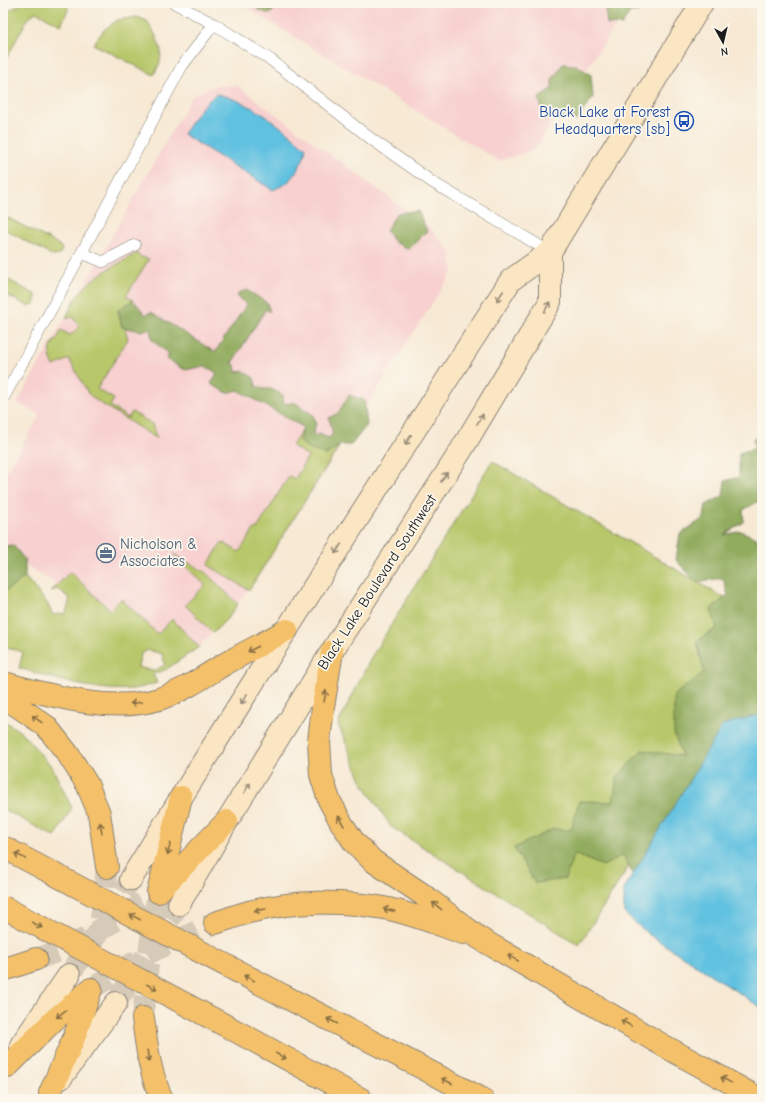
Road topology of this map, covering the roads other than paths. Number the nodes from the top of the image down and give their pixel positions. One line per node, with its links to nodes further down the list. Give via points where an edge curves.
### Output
1 (174, 3): 3 (lane)
2 (702, 3): 5 (street)
3 (214, 24): 5 (lane, via 271,60 370,138 432,182); 6 (lane, via 182,66)
4 (135, 245): 6 (lane, via 103,262)
5 (550, 252): 8 (street, one-way to 8, via 511,280); 9 (street, Black Lake Boulevard Southwest, one-way to 5, via 460,452 550,302)
6 (82, 253): 7 (lane)
7 (3, 399)
8 (287, 630): 10 (highway, one-way to 10, via 180,691 132,704 70,699); 12 (street, one-way to 12)
9 (332, 651): 13 (street, Black Lake Boulevard Southwest, one-way to 9); 20 (highway, one-way to 9, via 422,894 373,861 354,842 329,800 321,775 319,742)
10 (3, 683)
11 (3, 696): 15 (highway, one-way to 11, via 99,813 87,784 46,726)
12 (181, 797): 13 (highway, one-way to 13, via 158,892); 16 (street)
13 (227, 821): 17 (street, Black Lake Boulevard Southwest)
14 (3, 846): 30 (highway, one-way to 14, bridge)
15 (107, 867)
16 (131, 879)
17 (179, 904)
18 (3, 907): 29 (highway, one-way to 29, bridge)
19 (215, 923): 20 (highway, one-way to 19, via 384,908 345,904 300,904 254,911)
20 (479, 938): 31 (highway, one-way to 20)
21 (36, 959): 22 (highway)
22 (3, 970)
23 (69, 975): 26 (street)
24 (116, 1003): 27 (street)
25 (143, 1018): 28 (highway, one-way to 28, via 148,1060)
26 (7, 1067): 27 (highway, one-way to 26, via 74,1038 91,989 55,1019)
27 (50, 1093)
28 (162, 1099)
29 (361, 1099)
30 (482, 1099)
31 (760, 1099)

